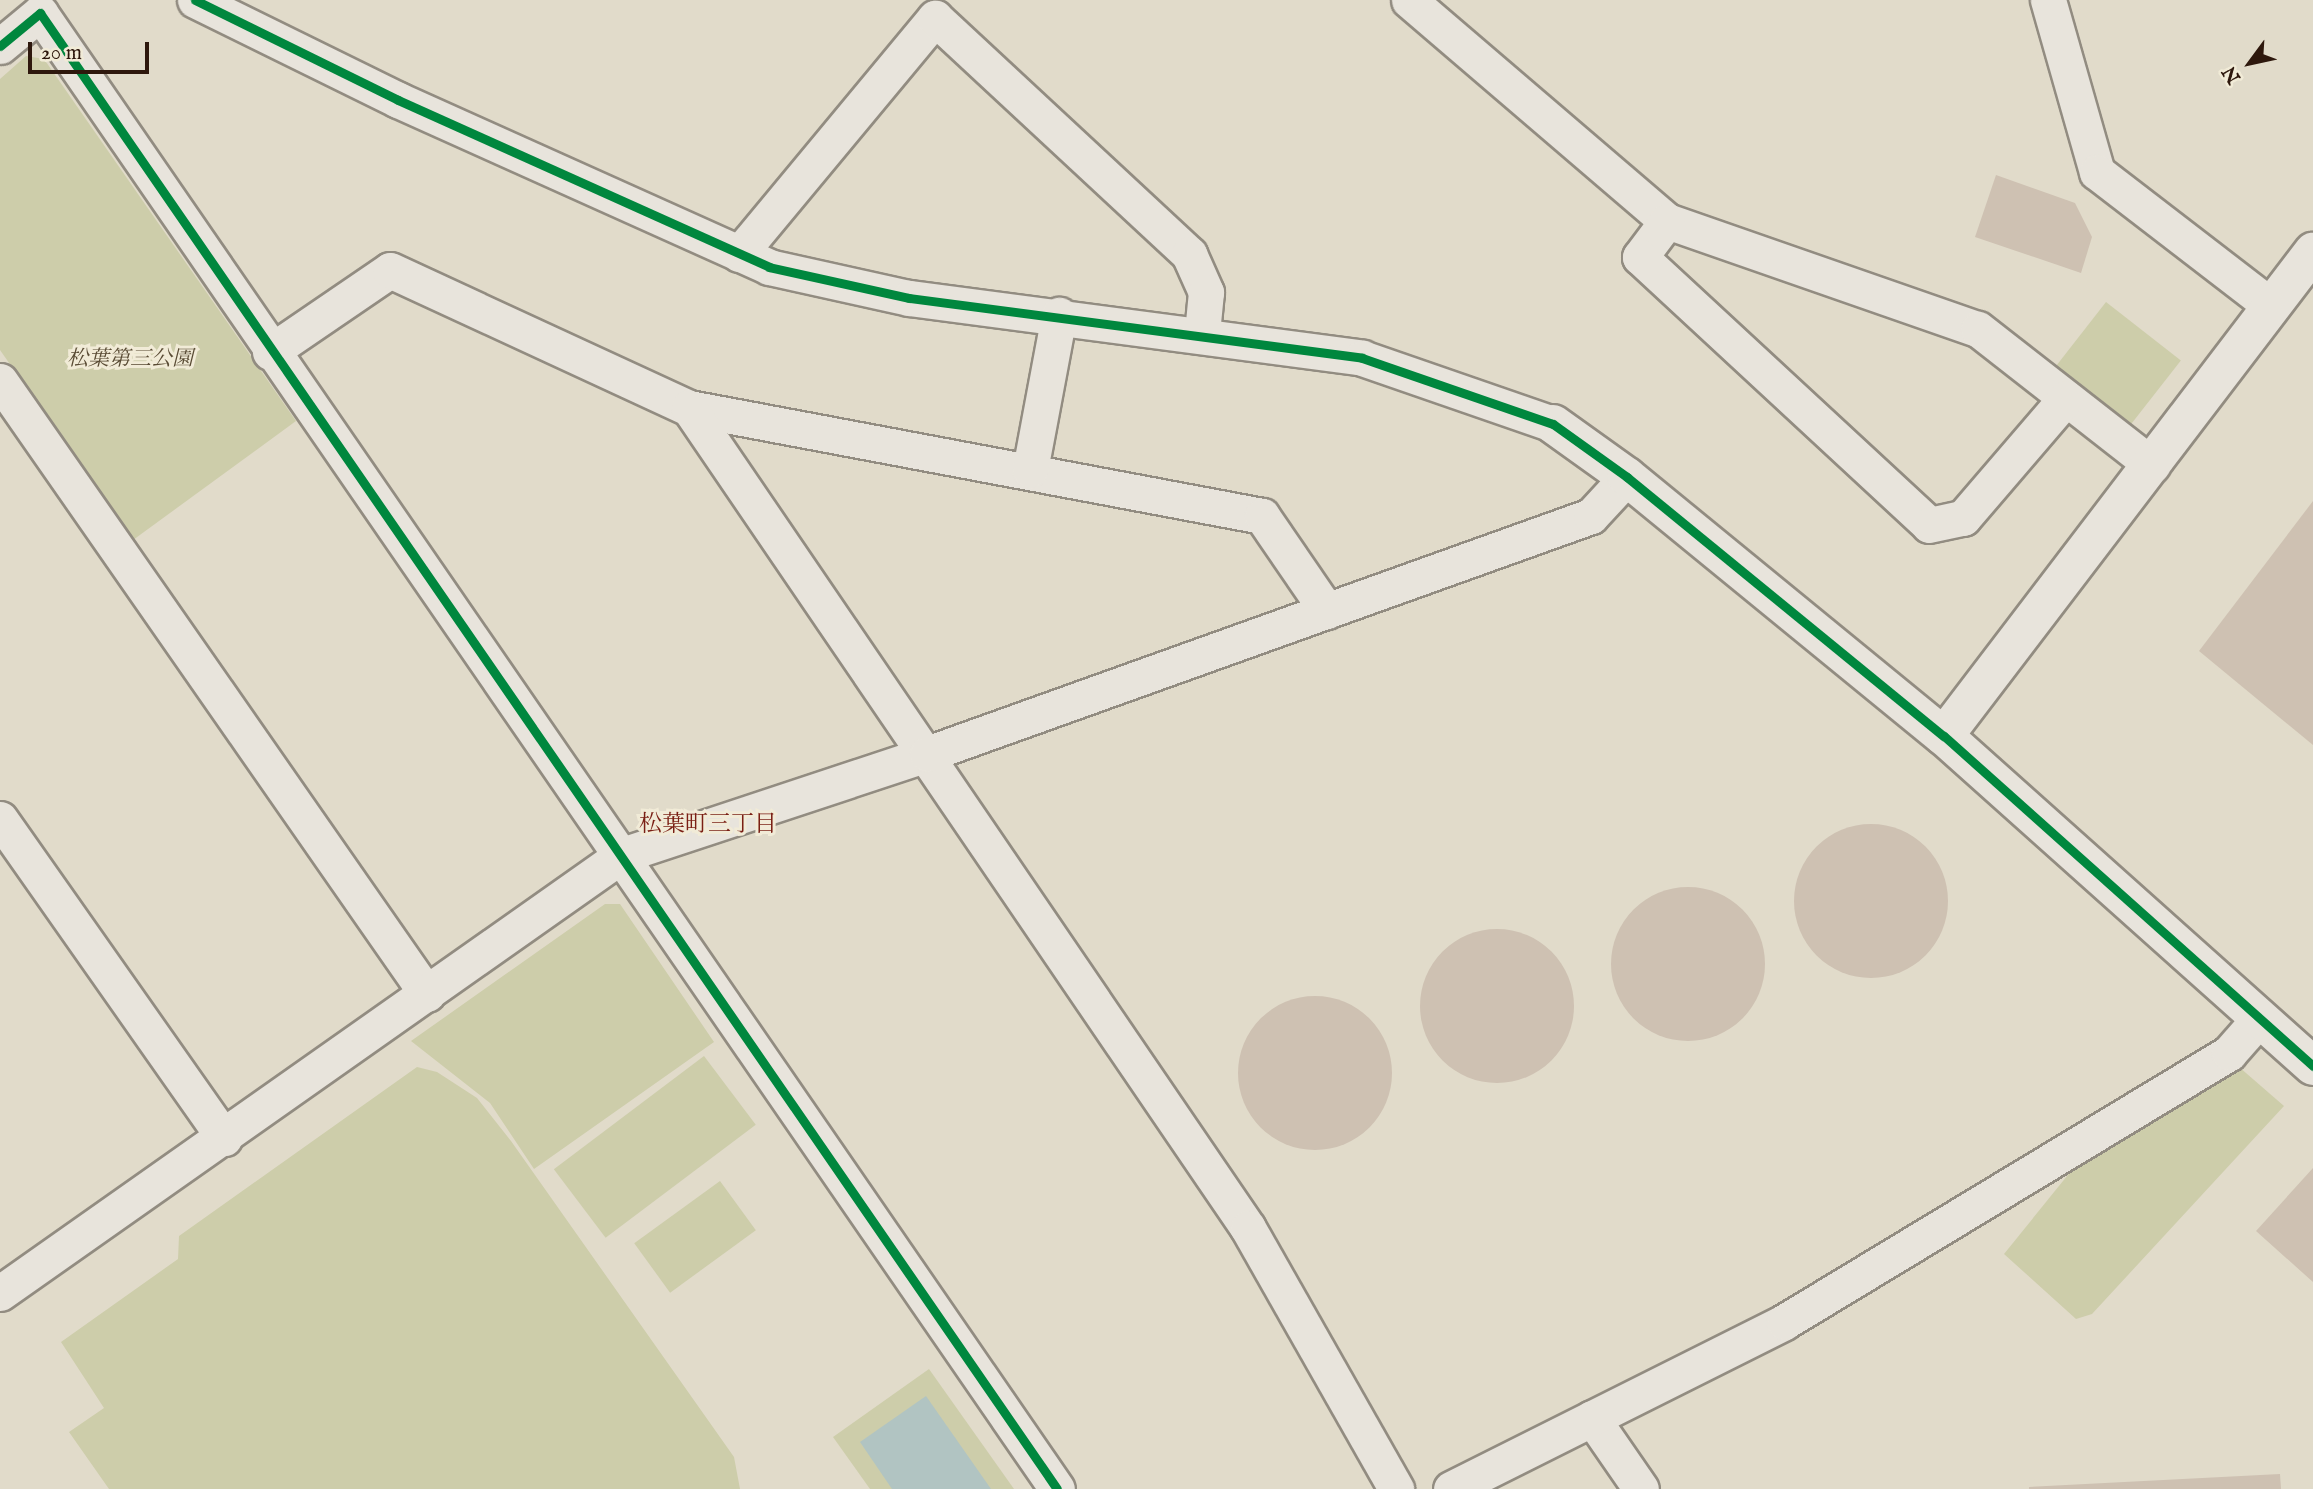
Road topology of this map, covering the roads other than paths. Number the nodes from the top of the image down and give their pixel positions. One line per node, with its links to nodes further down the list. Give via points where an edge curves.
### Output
1 (195, 0): 8 (street)
2 (1409, 0): 6 (street)
3 (2048, 0): 9 (street, via 2096,172)
4 (38, 7): 5 (street); 12 (street)
5 (0, 46)
6 (1667, 221): 14 (street, via 1978,329); 14 (street, via 1640,257 1929,525 1963,518)
7 (2313, 251): 9 (street)
8 (739, 254): 10 (street, via 769,267 909,298); 11 (street, via 935,18 1189,254 1206,292)
9 (2271, 306): 17 (street)
10 (1059, 314): 11 (street); 18 (street)
11 (1202, 333): 16 (street, via 1362,358)
12 (270, 352): 15 (street, via 390,271); 24 (street)
13 (0, 381): 25 (street)
14 (2066, 398): 17 (street)
15 (689, 408): 18 (street); 22 (street)
16 (1553, 424): 19 (street)
17 (2152, 465): 21 (street)
18 (1030, 470): 20 (street, via 1262,516)
19 (1627, 477): 20 (street, via 1591,516); 21 (street)
20 (1327, 611): 22 (street)
21 (1944, 736): 26 (street)
22 (927, 754): 24 (street); 32 (street, via 1248,1228)
23 (0, 819): 28 (street)
24 (622, 855): 25 (street); 31 (street)
25 (427, 994): 28 (street)
26 (2259, 1019): 27 (street); 30 (street, via 2229,1053 1784,1322)
27 (2313, 1066)
28 (224, 1138): 29 (street)
29 (4, 1283)
30 (1592, 1418): 33 (street); 34 (street)
31 (1057, 1489)
32 (1396, 1489)
33 (1451, 1489)
34 (1640, 1489)

